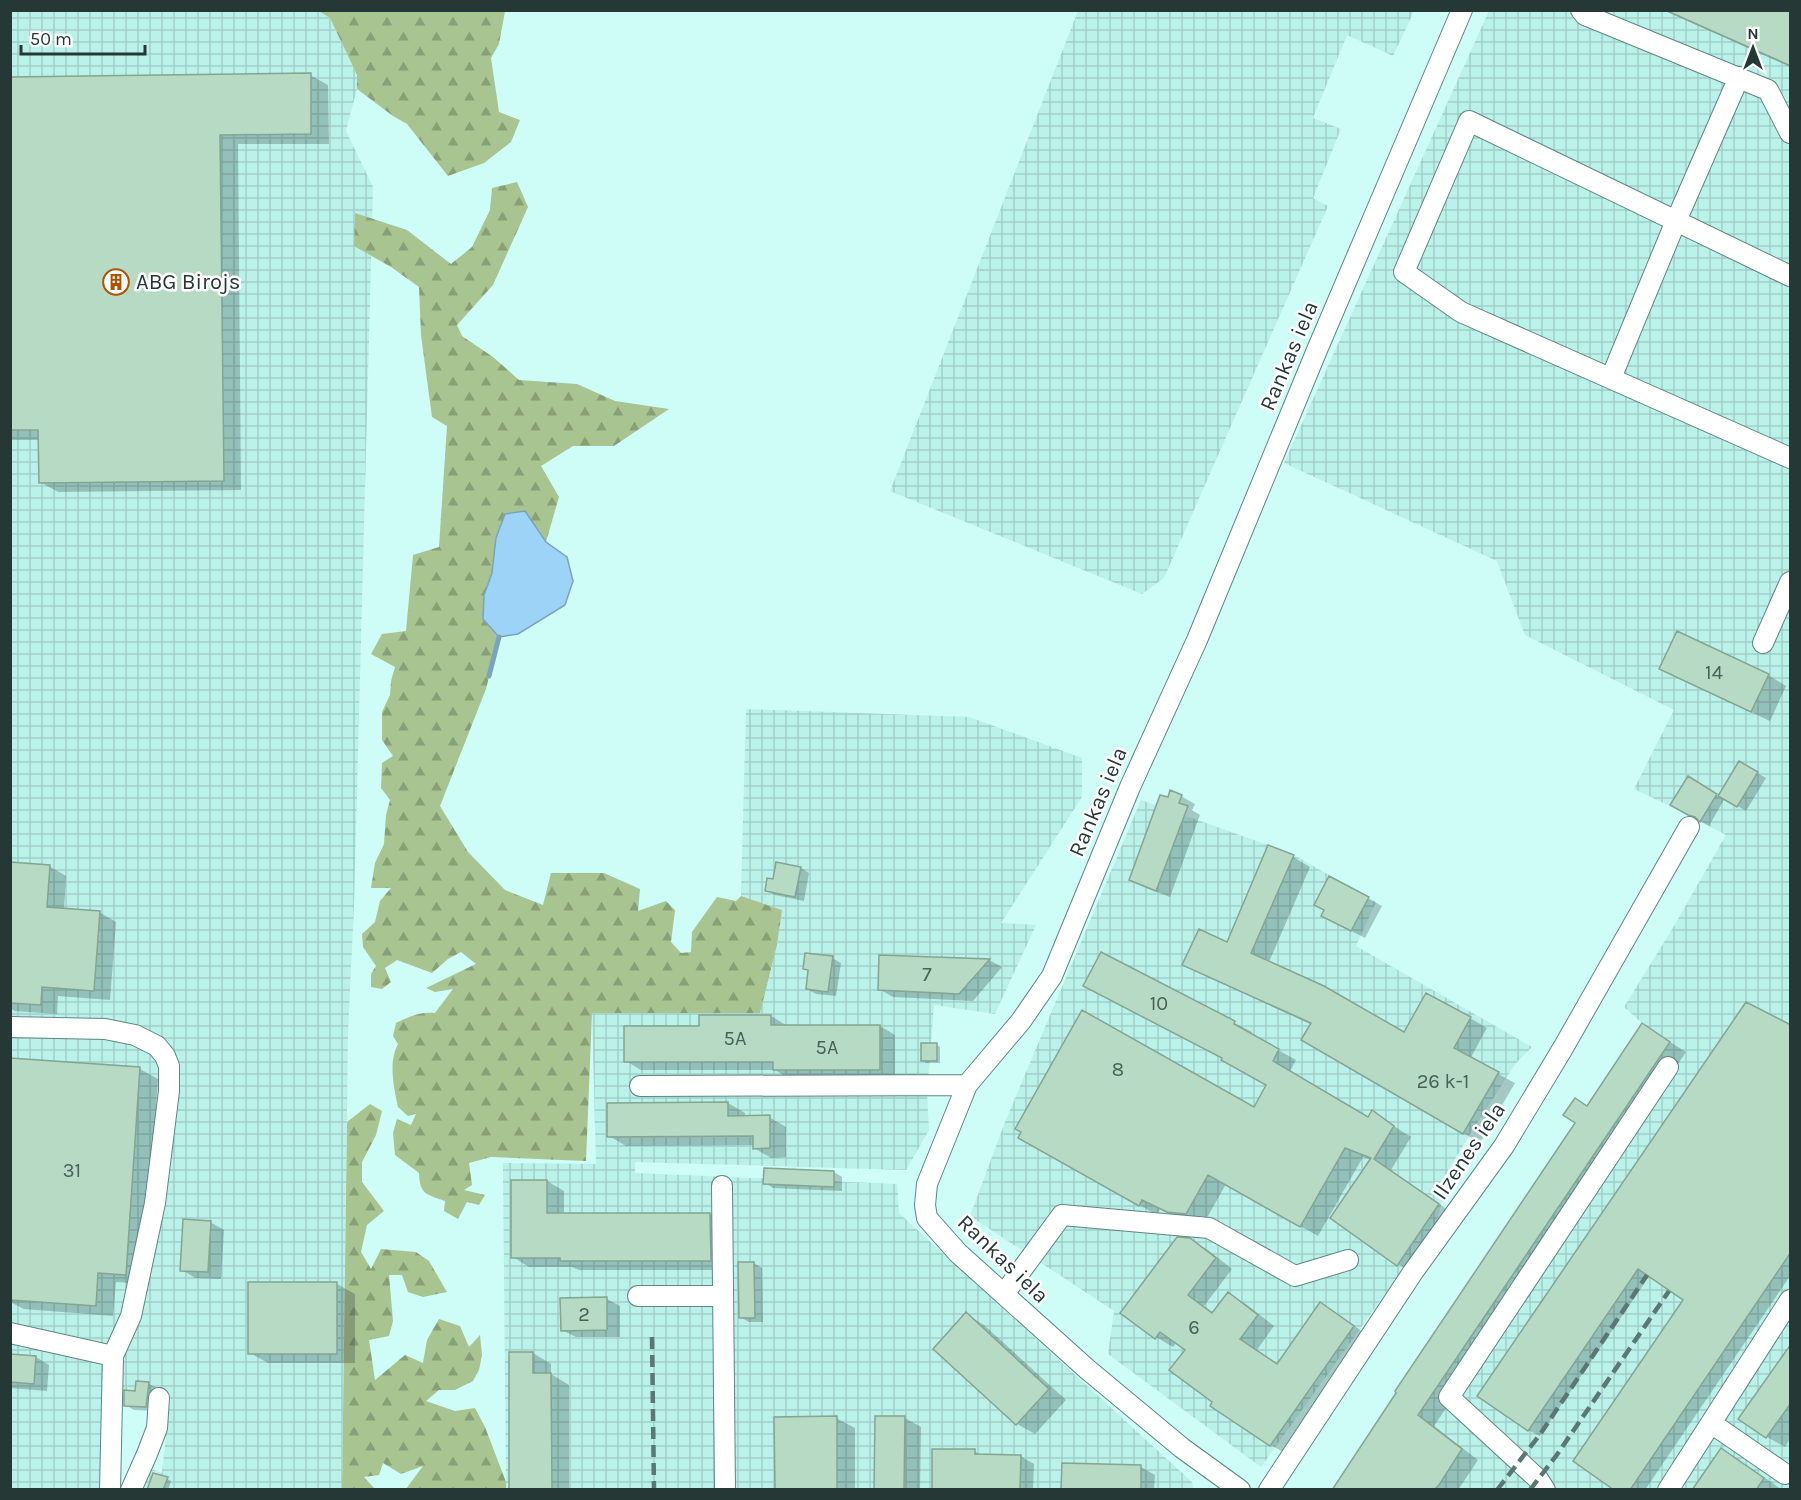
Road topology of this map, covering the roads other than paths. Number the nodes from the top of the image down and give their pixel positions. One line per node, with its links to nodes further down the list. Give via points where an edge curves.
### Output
1 (1462, 10): 14 (street, Rankas iela, via 1052,976 1021,1021)
2 (1581, 10): 3 (street, via 1585,15)
3 (1739, 77): 4 (street, via 1768,90); 5 (street)
4 (1791, 133)
5 (1676, 221): 6 (street); 7 (street); 7 (street, via 1469,121 1404,272 1461,312)
6 (1791, 276)
7 (1611, 378): 8 (street)
8 (1791, 458)
9 (1791, 582): 10 (street)
10 (1763, 643)
11 (1689, 827): 31 (street, Ilzenes iela, via 1504,1146 1413,1272)
12 (10, 1027): 23 (street, via 105,1029 135,1035 157,1046 169,1066 155,1203 131,1316)
13 (1668, 1067): 32 (street, via 1449,1397 1538,1479)
14 (967, 1085): 15 (street); 18 (street, Rankas iela, via 927,1184 927,1218 958,1253)
15 (640, 1086)
16 (722, 1186): 20 (street)
17 (1348, 1260): 18 (street, via 1296,1276 1209,1228 1062,1215)
18 (1004, 1294): 30 (street, Rankas iela, via 1182,1448)
19 (638, 1296): 20 (street)
20 (723, 1296): 29 (street)
21 (1791, 1300): 25 (street)
22 (10, 1333): 23 (street)
23 (113, 1356): 27 (street)
24 (159, 1398): 28 (street, via 157,1428)
25 (1711, 1423): 26 (street); 33 (street)
26 (1783, 1476)
27 (110, 1490)
28 (131, 1490)
29 (724, 1490)
30 (1240, 1490)
31 (1269, 1490)
32 (1545, 1490)
33 (1668, 1490)

